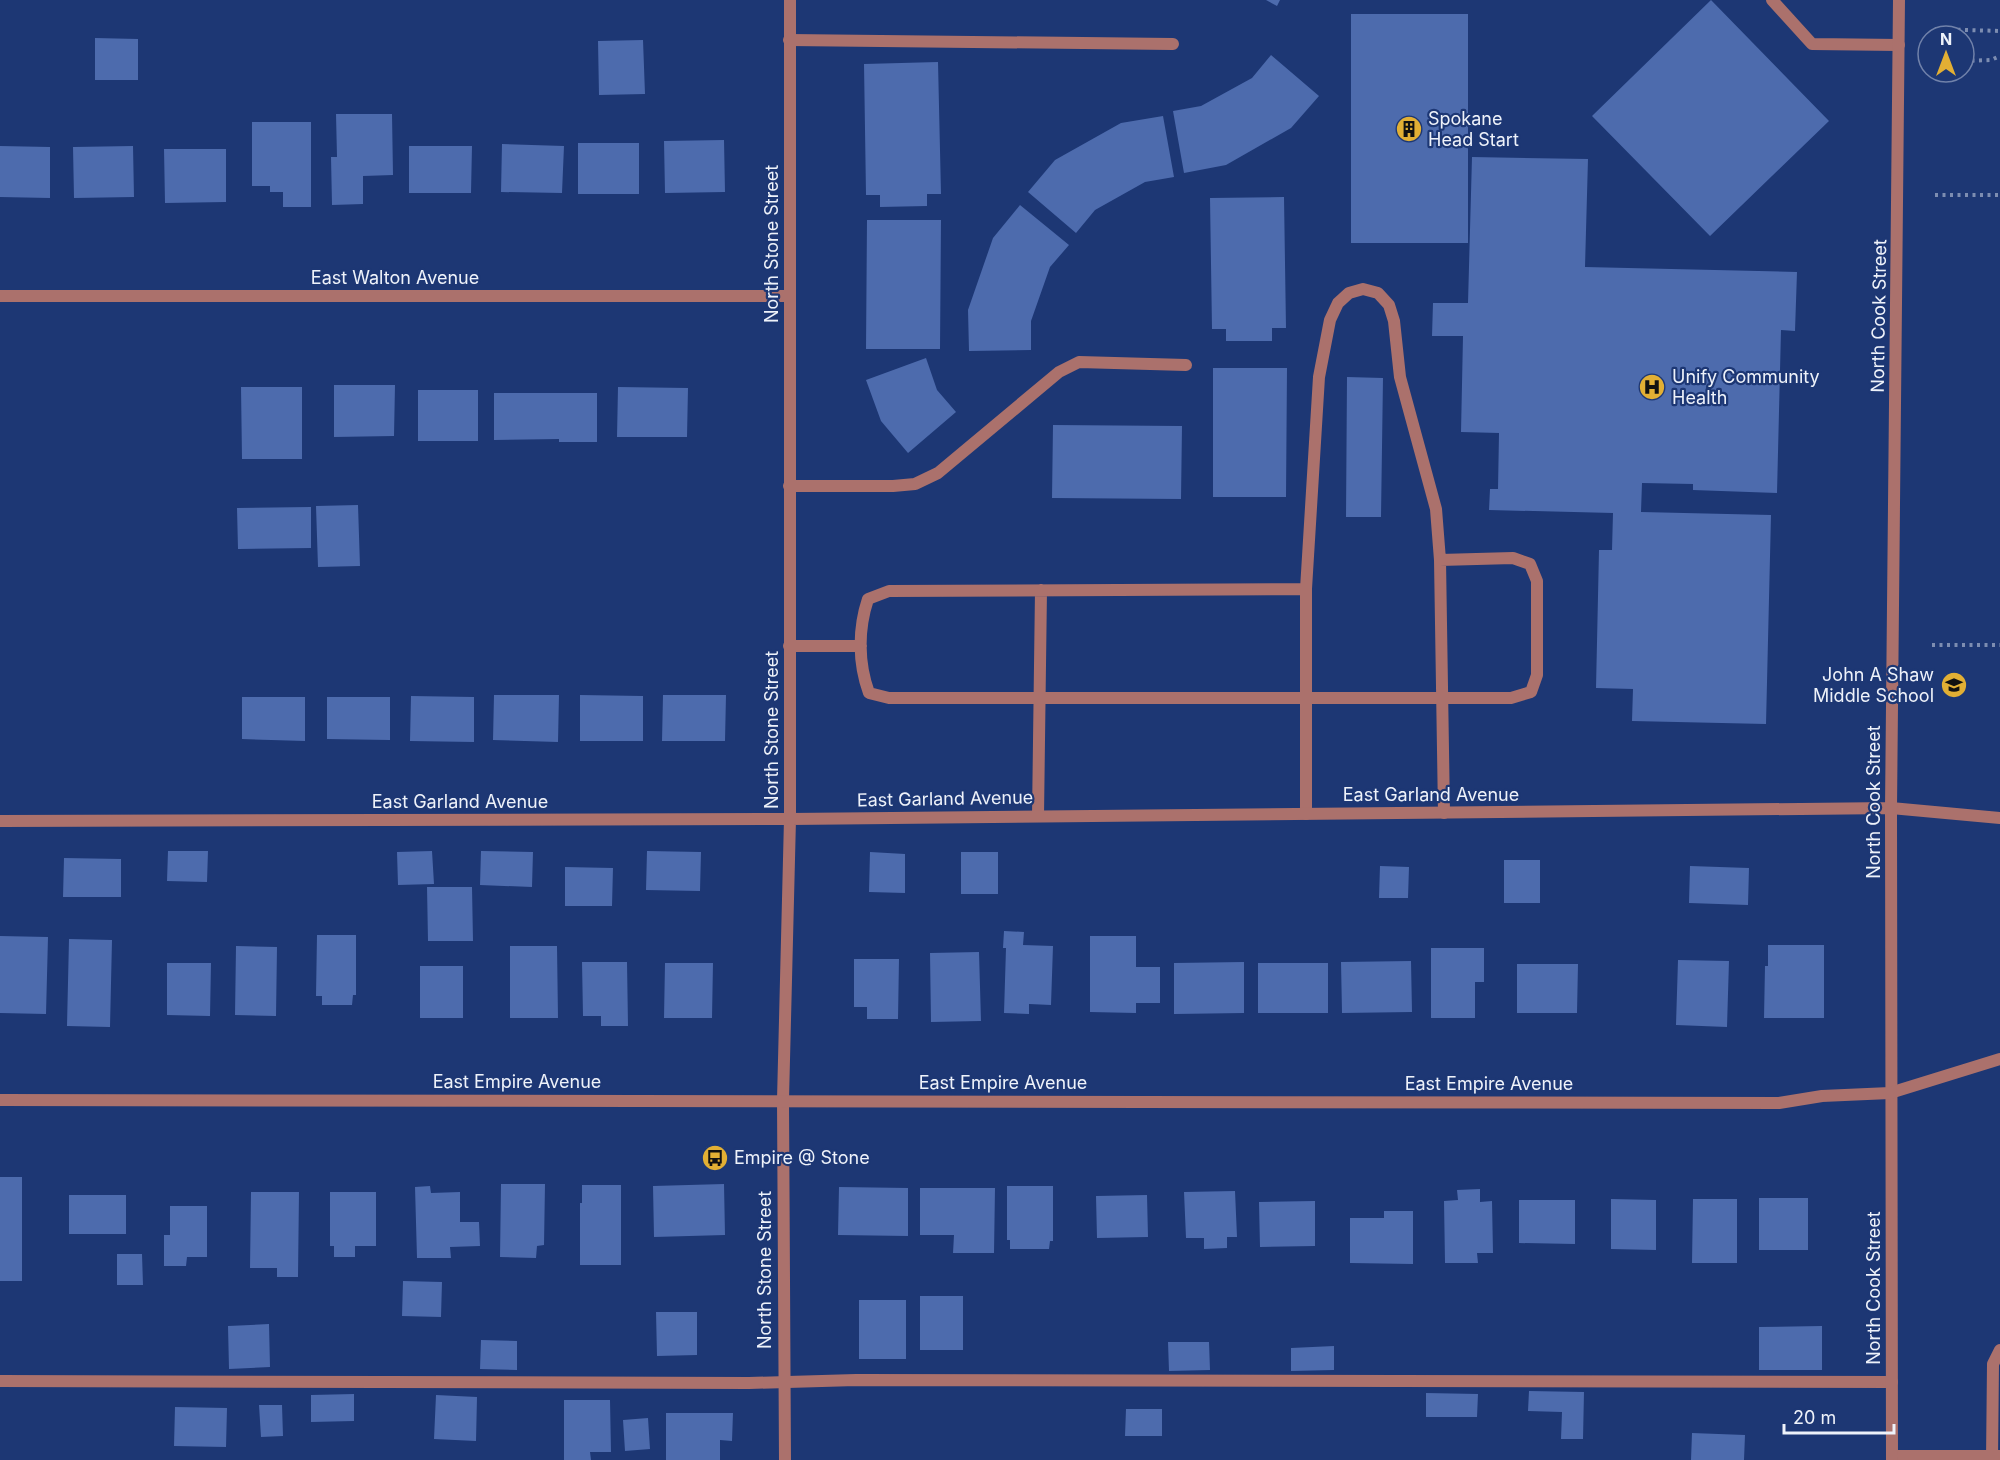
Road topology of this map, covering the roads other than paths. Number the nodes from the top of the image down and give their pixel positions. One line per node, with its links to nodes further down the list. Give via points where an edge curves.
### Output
1 (790, 0): 4 (street, North Stone Street)
2 (1772, 0): 6 (street, via 1812,44)
3 (1899, 0): 6 (street, North Cook Street)
4 (789, 40): 5 (street); 8 (street, North Stone Street)
5 (1173, 44)
6 (1899, 45): 19 (street, North Cook Street)
7 (0, 296): 8 (street, East Walton Avenue)
8 (790, 296): 10 (street, North Stone Street)
9 (1186, 364): 10 (street, via 1079,362 1059,372 939,473 915,484)
10 (789, 486): 14 (street, North Stone Street)
11 (1440, 560): 12 (street, via 1436,509 1400,377 1394,321 1389,305 1378,293 1363,289 1349,293 1338,303 1330,320 1319,377); 17 (street); 17 (street, via 1513,558 1530,564 1537,581 1537,675 1531,692 1511,698)
12 (1306, 589): 13 (street); 18 (street)
13 (1041, 590): 15 (street, via 889,591 868,599 862,617); 16 (street)
14 (789, 646): 15 (street); 24 (street, North Stone Street)
15 (861, 646): 16 (street, via 863,677 869,693 889,698)
16 (1041, 698): 18 (street); 22 (street)
17 (1442, 698): 18 (street); 20 (street)
18 (1306, 699): 21 (street)
19 (1891, 808): 20 (street, East Garland Avenue); 23 (street, East Garland Avenue); 27 (street, North Cook Street)
20 (1444, 813): 21 (street, East Garland Avenue)
21 (1306, 814): 22 (street, East Garland Avenue)
22 (1038, 816): 24 (street, East Garland Avenue)
23 (2000, 818)
24 (790, 819): 25 (street, East Garland Avenue); 29 (street, North Stone Street)
25 (0, 821)
26 (2000, 1059): 27 (street, East Empire Avenue)
27 (1890, 1093): 29 (street, East Empire Avenue, via 1779,1102); 32 (street, North Cook Street)
28 (0, 1100): 29 (street, East Empire Avenue)
29 (783, 1100): 33 (street, North Stone Street)
30 (2000, 1350): 34 (street, via 1993,1364)
31 (0, 1381): 33 (street)
32 (1892, 1382): 33 (street); 35 (street, North Cook Street)
33 (784, 1383): 36 (street, North Stone Street)
34 (1994, 1457): 35 (street)
35 (1892, 1458)
36 (785, 1460)

